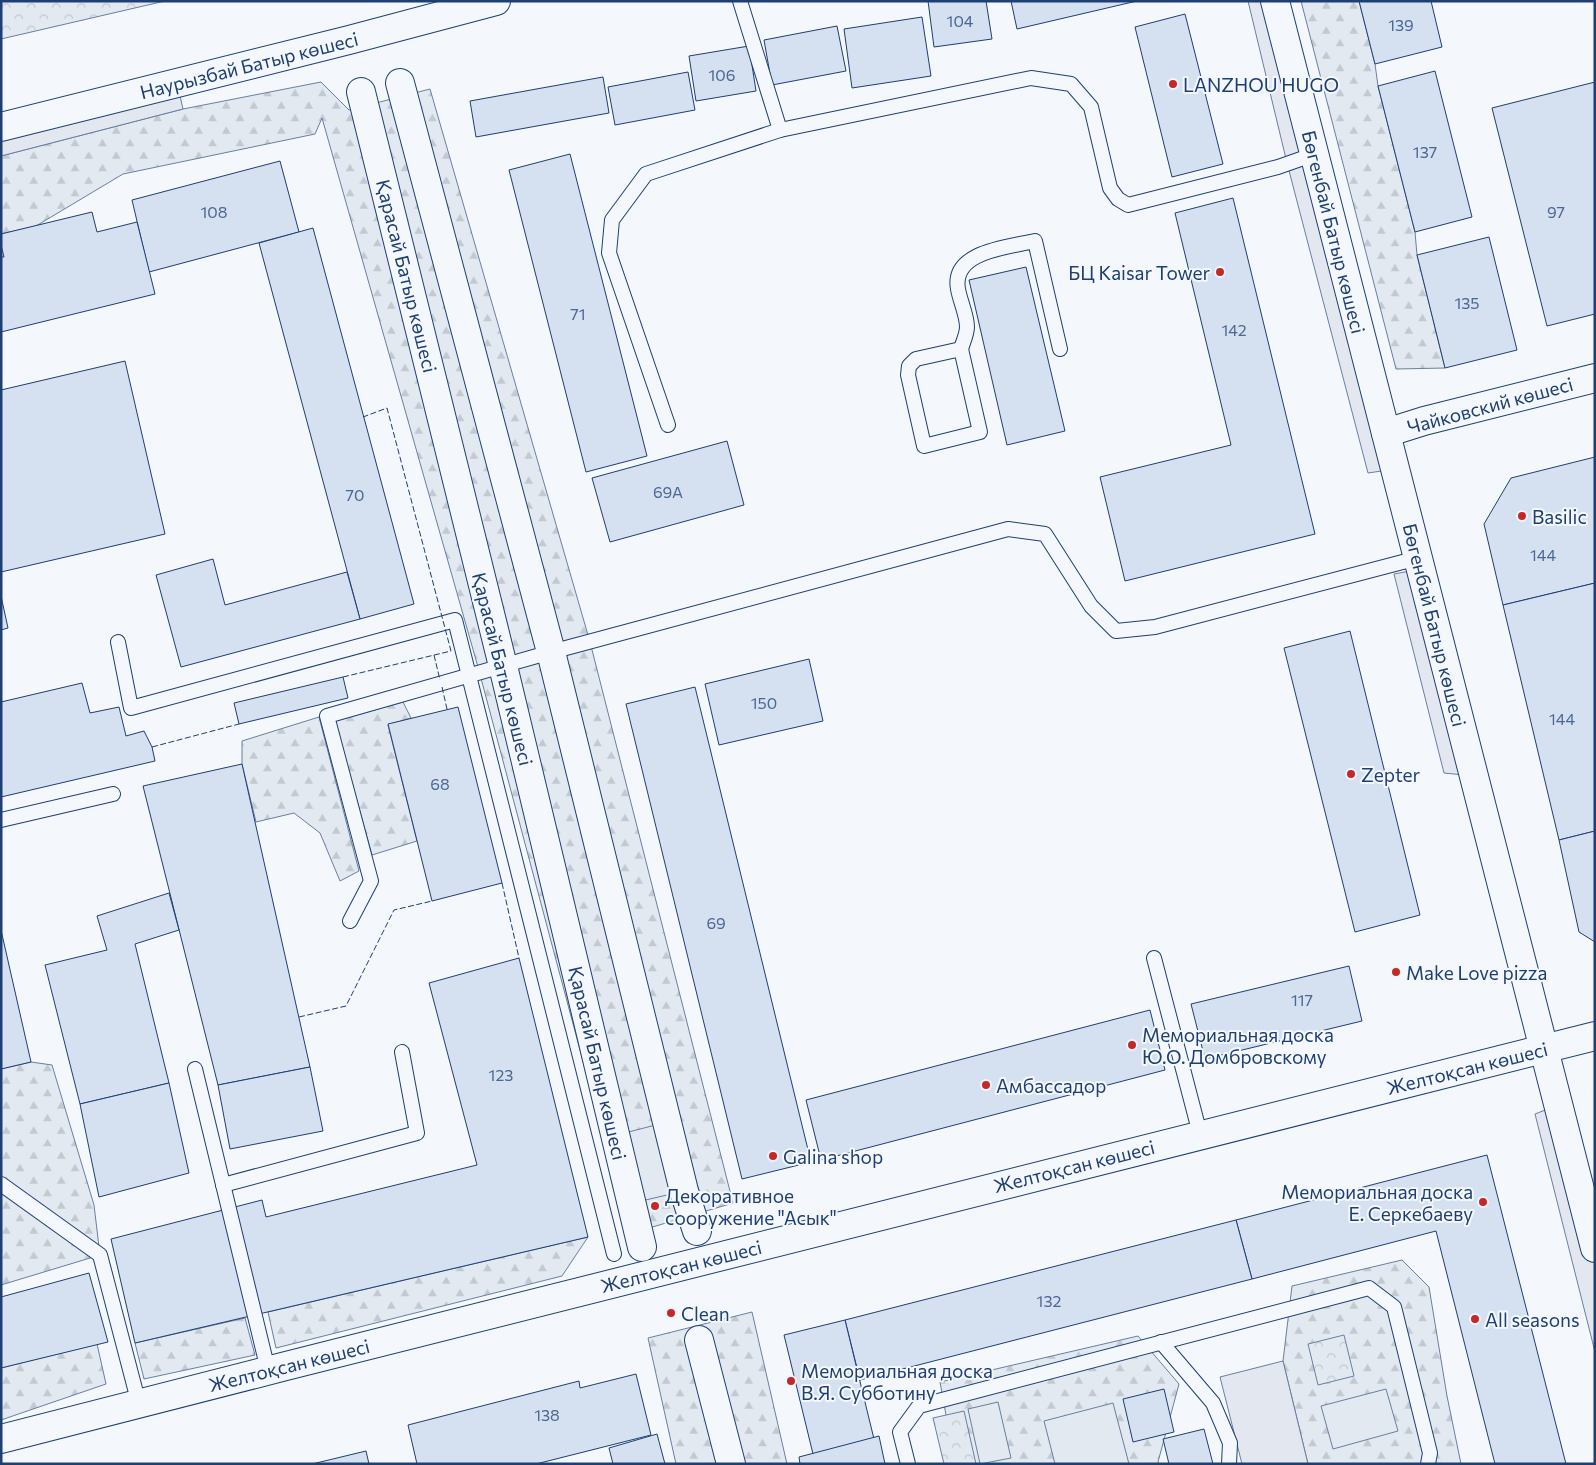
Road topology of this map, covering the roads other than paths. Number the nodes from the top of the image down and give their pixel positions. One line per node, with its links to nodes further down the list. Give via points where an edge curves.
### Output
1 (496, 1): 6 (street, Наурызбай Батыр көшесі)
2 (740, 1): 7 (lane)
3 (1275, 1): 8 (street, Бөгенбай Батыр көшесі)
4 (400, 83): 16 (street)
5 (361, 92): 17 (street, Қарасай Батыр көшесі)
6 (1, 127)
7 (780, 130): 8 (lane, via 1032,78 1071,84 1091,106 1110,188 1118,199 1128,205); 12 (lane, via 646,174 612,220 609,253)
8 (1314, 154): 13 (street, Бөгенбай Батыр көшесі)
9 (961, 349): 9 (lane, via 916,359 909,366 908,375 924,446 980,432); 10 (lane, via 967,326 958,286 965,263 976,255 1035,241)
10 (1060, 349)
11 (1595, 378): 13 (street, Чайковский көшесі)
12 (668, 425)
13 (1386, 433): 14 (street, Бөгенбай Батыр көшесі)
14 (1418, 558): 16 (lane, via 1155,626 1116,631 1091,606 1045,534 1008,529); 24 (street, Бөгенбай Батыр көшесі)
15 (118, 642): 18 (lane, via 132,708 455,620)
16 (551, 652): 17 (lane); 31 (street, via 684,1191)
17 (503, 666): 18 (lane); 32 (street, Қарасай Батыр көшесі)
18 (468, 675): 21 (lane, via 327,716 371,881); 34 (lane)
19 (113, 794): 20 (lane)
20 (1, 820)
21 (350, 921)
22 (1154, 958): 27 (lane)
23 (1595, 1036): 24 (street, Желтоқсан көшесі)
24 (1543, 1048): 27 (street, Желтоқсан көшесі); 30 (street, Бөгенбай Батыр көшесі)
25 (402, 1052): 29 (lane, via 417,1133)
26 (195, 1069): 29 (lane)
27 (1200, 1134): 37 (street, Желтоқсан көшесі)
28 (1, 1184): 38 (lane, via 100,1255)
29 (223, 1185): 37 (lane)
30 (1590, 1213): 33 (street, Бөгенбай Батыр көшесі)
31 (697, 1231)
32 (642, 1247)
33 (1595, 1248)
34 (614, 1254)
35 (699, 1340): 40 (street)
36 (1161, 1342): 41 (lane, via 919,1406 900,1432); 42 (lane, via 1214,1402 1230,1443); 43 (lane, via 1369,1288 1394,1307 1430,1453)
37 (268, 1370): 38 (street, Желтоқсан көшесі)
38 (139, 1404): 39 (street, Желтоқсан көшесі)
39 (1, 1439)
40 (731, 1464)
41 (908, 1464)
42 (1229, 1464)
43 (1428, 1464)

